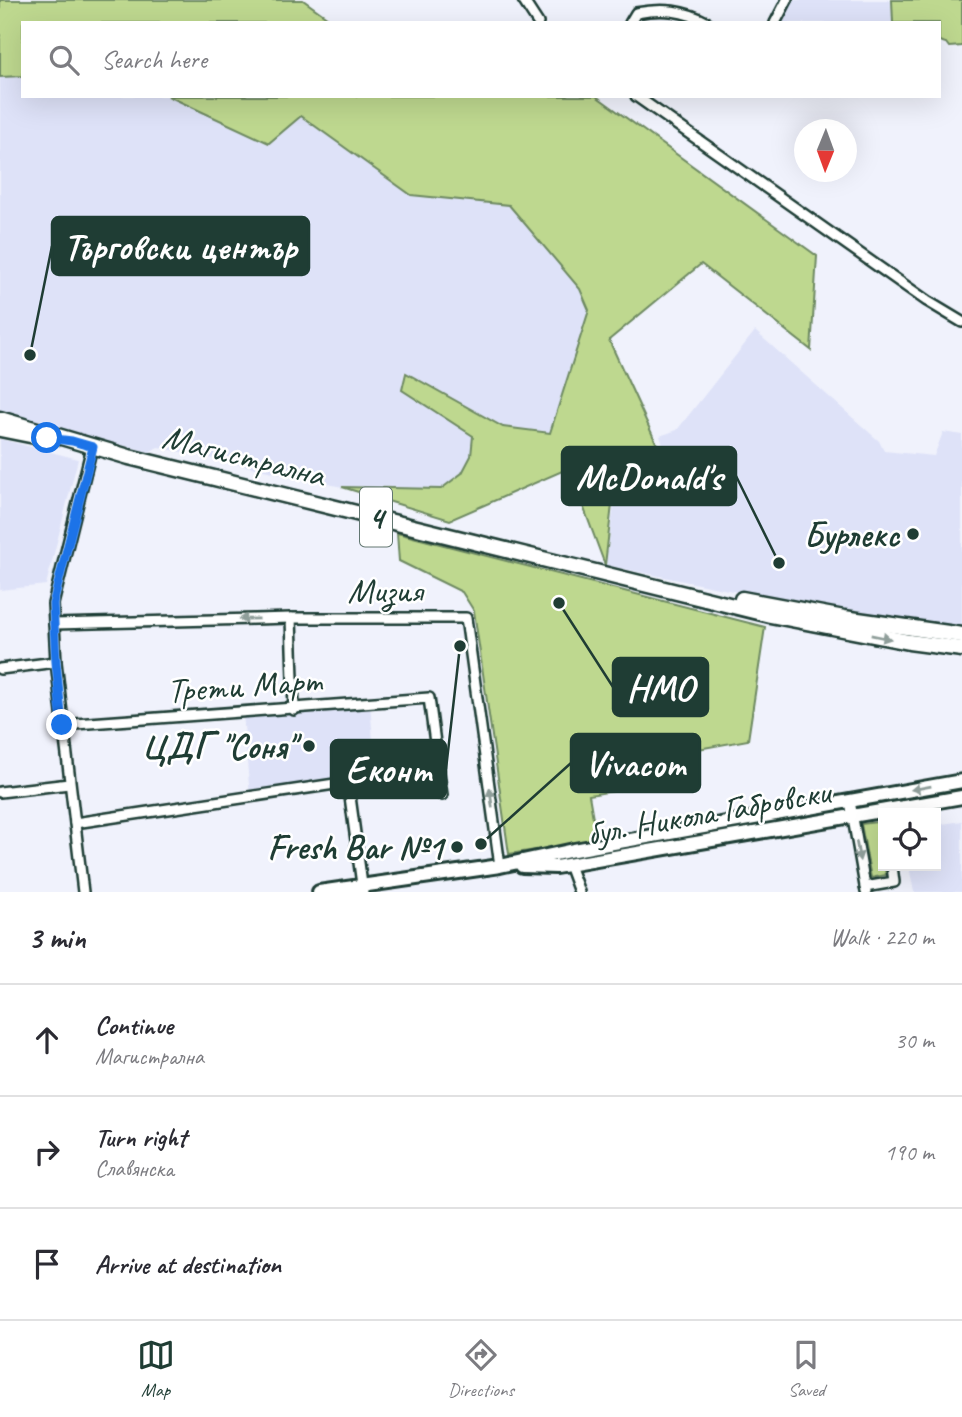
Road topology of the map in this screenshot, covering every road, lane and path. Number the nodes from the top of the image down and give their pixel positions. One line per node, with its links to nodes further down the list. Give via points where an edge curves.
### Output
1 (523, 0): 3 (street)
2 (787, 0): 6 (street)
3 (537, 21)
4 (630, 21): 5 (street, via 636,13 665,10)
5 (703, 21)
6 (776, 21)
7 (639, 98): 8 (street)
8 (962, 322)
9 (0, 419): 11 (main road, Магистрална / 4)
10 (0, 429): 11 (main road, Магистрална / 4)
11 (72, 441): 12 (main road, Магистрална / 4)
12 (93, 447): 13 (main road, Магистрална / 4); 15 (street, via 55,589)
13 (647, 583): 16 (main road, Магистрална / 4); 17 (main road, Магистрална / 4, one-way to 17, via 770,615)
14 (291, 618): 15 (street, Мизия, one-way to 15); 20 (street); 37 (street, Мизия, one-way to 14, via 466,618)
15 (54, 624): 18 (street)
16 (962, 635)
17 (962, 649)
18 (56, 662): 19 (street); 21 (street)
19 (0, 669)
20 (294, 710): 21 (street, Трети Март); 22 (street, Трети Март, via 429,698)
21 (62, 725): 25 (street)
22 (439, 771): 24 (street); 27 (street)
23 (962, 781): 28 (street, бул. Никола Габровски, one-way to 28)
24 (348, 782): 35 (street); 39 (street)
25 (69, 784): 26 (street); 35 (street)
26 (0, 792)
27 (442, 795)
28 (880, 795): 30 (street, бул. Никола Габровски); 31 (street, бул. Никола Габровски)
29 (962, 797): 32 (street, бул. Никола Габровски)
30 (849, 801): 34 (street); 37 (street, бул. Никола Габровски)
31 (882, 808)
32 (904, 808)
33 (878, 813): 34 (street, бул. Никола Габровски)
34 (852, 816): 36 (street, бул. Никола Габровски); 40 (street, one-way to 40)
35 (75, 823): 41 (street)
36 (569, 865): 37 (street, бул. Никола Габровски); 43 (street)
37 (500, 866): 39 (street, бул. Никола Габровски)
38 (893, 871): 40 (street, via 894,882)
39 (362, 889): 42 (street, бул. Никола Габровски)
40 (865, 889)
41 (83, 892)
42 (319, 892)
43 (579, 892)

